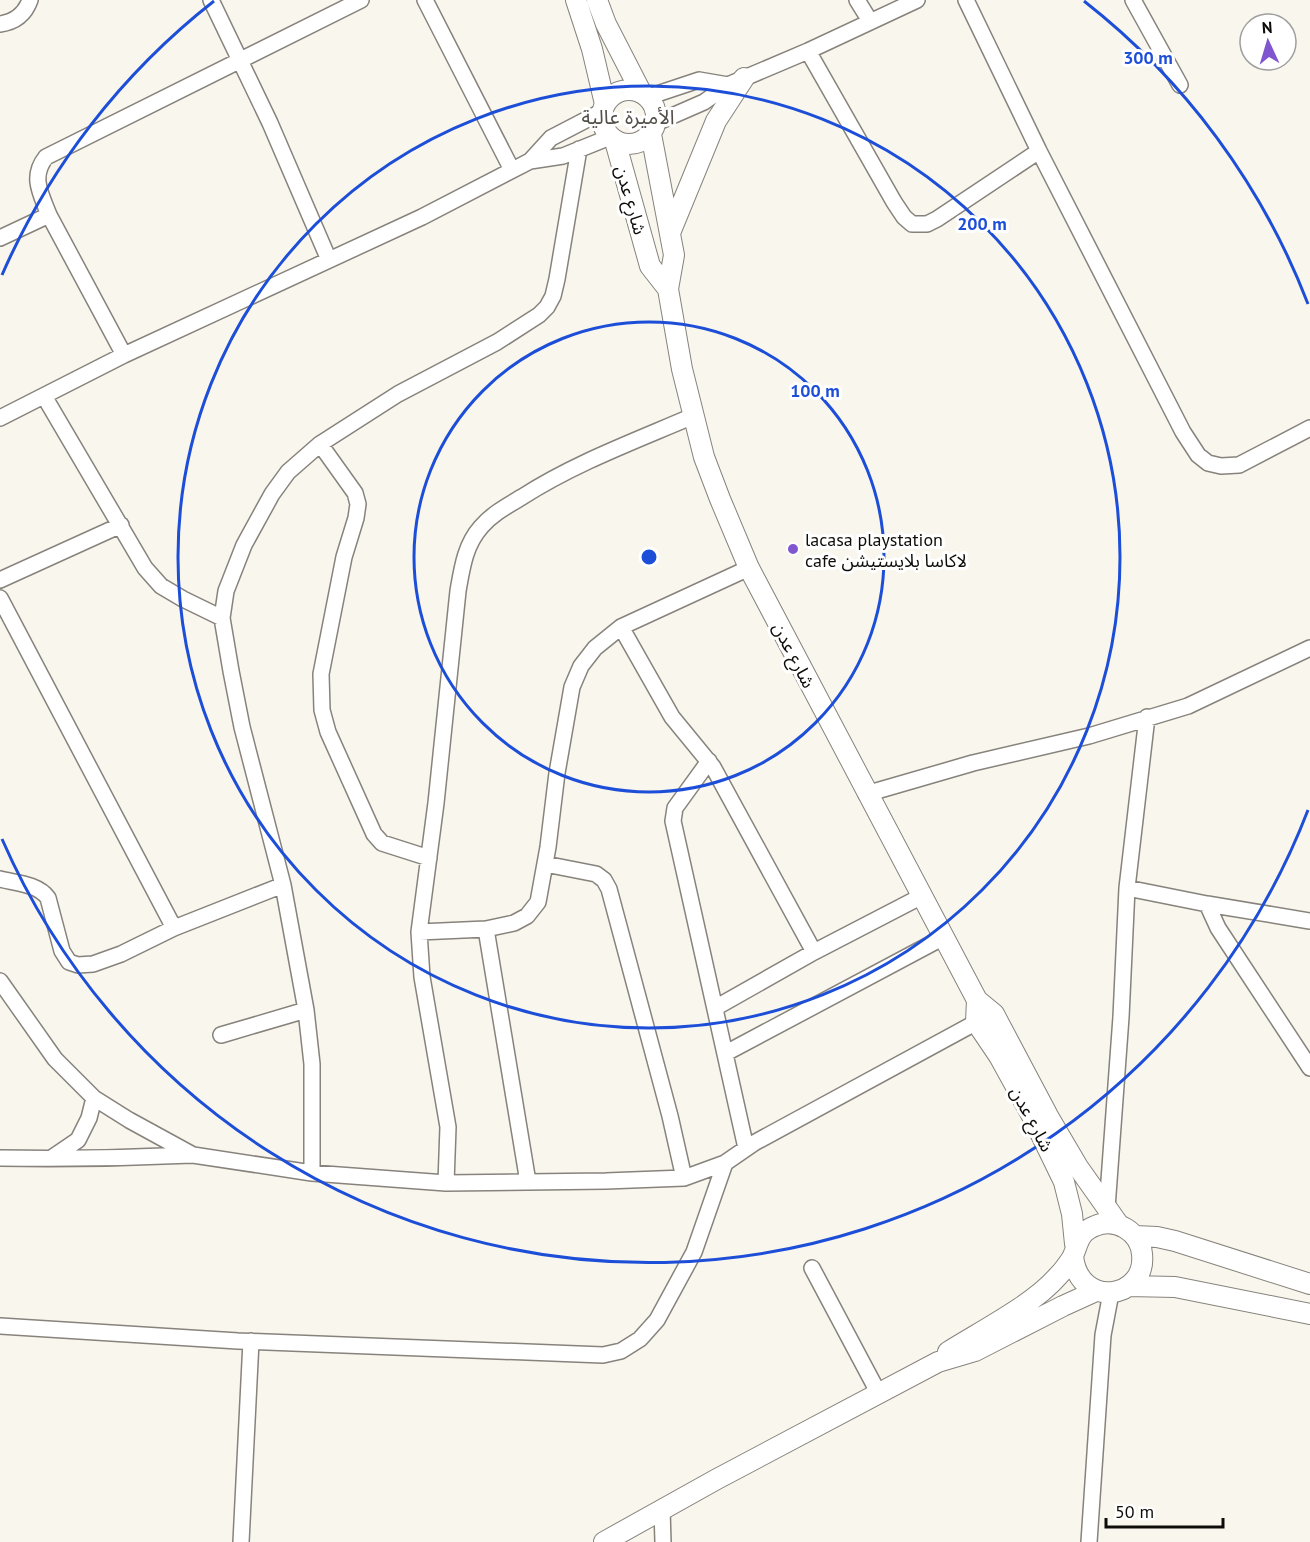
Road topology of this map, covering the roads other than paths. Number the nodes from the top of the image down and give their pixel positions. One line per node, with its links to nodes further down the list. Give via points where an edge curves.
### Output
1 (30, 0): 12 (street, via 20,16)
2 (211, 0): 14 (street)
3 (361, 0): 14 (street)
4 (425, 0): 24 (street)
5 (576, 0): 18 (street, via 590,40)
6 (597, 0): 17 (street)
7 (857, 0): 11 (street)
8 (917, 0): 11 (street)
9 (966, 0): 22 (street)
10 (1133, 0): 16 (street)
11 (870, 21): 13 (street)
12 (0, 24)
13 (808, 51): 15 (street); 22 (street, via 894,202 912,224 937,219)
14 (240, 61): 25 (street, via 46,157 37,176); 28 (street)
15 (736, 81): 17 (street, via 699,80); 19 (street); 26 (street)
16 (1180, 85)
17 (644, 95): 18 (street, via 621,91); 19 (street, via 657,114)
18 (604, 107): 20 (street, via 603,125); 23 (street, via 551,138)
19 (654, 128): 20 (street, via 641,142 628,145); 26 (street, شارع عدن)
20 (612, 139): 21 (street); 29 (street, شارع عدن, via 650,266)
21 (579, 149): 23 (street); 35 (street, via 557,279 547,307 497,342 398,394)
22 (1038, 151): 34 (street, via 1198,455 1208,463 1239,465)
23 (530, 161): 24 (street)
24 (512, 171): 28 (street)
25 (49, 215): 27 (street); 30 (street)
26 (670, 233): 29 (street, شارع عدن, via 674,255)
27 (0, 238)
28 (329, 260): 30 (street)
29 (668, 289): 32 (street, شارع عدن)
30 (124, 355): 31 (street)
31 (44, 396): 33 (street); 36 (street)
32 (693, 416): 37 (street, شارع عدن, via 708,467); 46 (street, via 591,459 539,486 494,514 469,544 458,591)
33 (0, 418)
34 (1310, 428)
35 (320, 444): 40 (street, via 288,472 268,501 233,572); 46 (street, via 355,493 358,504 321,674 322,710 374,834 382,843)
36 (121, 525): 38 (street); 40 (street, via 145,568 161,586)
37 (749, 568): 41 (street); 45 (street, شارع عدن)
38 (0, 580)
39 (0, 598): 54 (street)
40 (222, 618): 49 (street, via 242,727)
41 (621, 627): 44 (street, via 672,717); 47 (street, via 595,648 572,687)
42 (1310, 648): 43 (street, via 1188,706)
43 (1147, 717): 45 (street); 50 (street)
44 (709, 761): 58 (street); 61 (street, via 675,808 673,821)
45 (866, 794): 51 (street, شارع عدن)
46 (429, 858): 56 (street)
47 (545, 864): 55 (street, via 538,902 526,916 514,923); 75 (street, via 596,874 609,888)
48 (0, 879): 54 (street, via 44,892 62,951 69,962 78,965 121,954)
49 (283, 885): 54 (street); 62 (street)
50 (1127, 888): 52 (street); 78 (street)
51 (922, 896): 57 (street, شارع عدن); 58 (street)
52 (1207, 904): 53 (street); 67 (street, via 1218,928)
53 (1310, 921)
54 (174, 928)
55 (486, 928): 56 (street); 76 (street)
56 (419, 932): 77 (street, via 422,977 448,1127)
57 (944, 937): 60 (street, شارع عدن); 66 (street)
58 (814, 952): 61 (street)
59 (0, 981): 68 (street, via 55,1059)
60 (976, 1000): 63 (street, شارع عدن); 64 (street, شارع عدن)
61 (715, 1008): 66 (street)
62 (306, 1010): 65 (street); 74 (street, via 312,1064)
63 (994, 1014): 64 (street); 78 (street, شارع عدن, via 1048,1116)
64 (976, 1022): 69 (street); 81 (street, شارع عدن, via 999,1056 1064,1182 1072,1214)
65 (221, 1035)
66 (726, 1053): 69 (street)
67 (1310, 1068)
68 (94, 1098): 70 (street); 71 (street, via 78,1140)
69 (746, 1148): 73 (street)
70 (193, 1155): 71 (street, via 101,1160); 74 (street)
71 (53, 1157): 72 (street)
72 (0, 1158)
73 (725, 1163): 75 (street); 87 (street, via 693,1252 667,1304 640,1339 621,1351 603,1354)
74 (312, 1173): 77 (street)
75 (684, 1178): 76 (street)
76 (528, 1182): 77 (street)
77 (446, 1183)
78 (1107, 1208): 79 (street, شارع عدن)
79 (1119, 1225): 80 (street); 81 (street, via 1110,1223 1086,1230)
80 (1135, 1236): 83 (street, via 1175,1241); 84 (street, via 1143,1262 1140,1271)
81 (1074, 1250): 84 (street, via 1074,1267 1086,1286); 88 (street, via 1058,1277)
82 (812, 1268): 89 (street)
83 (1310, 1284)
84 (1112, 1290): 85 (street, via 1175,1287); 88 (street, via 1063,1306 975,1351); 94 (street, via 1102,1335)
85 (1310, 1314)
86 (0, 1326): 87 (street)
87 (251, 1341): 91 (street)
88 (938, 1362): 89 (street)
89 (879, 1394): 90 (street)
90 (662, 1509): 92 (street); 93 (street)
91 (241, 1542)
92 (604, 1542)
93 (663, 1542)
94 (1089, 1542)

